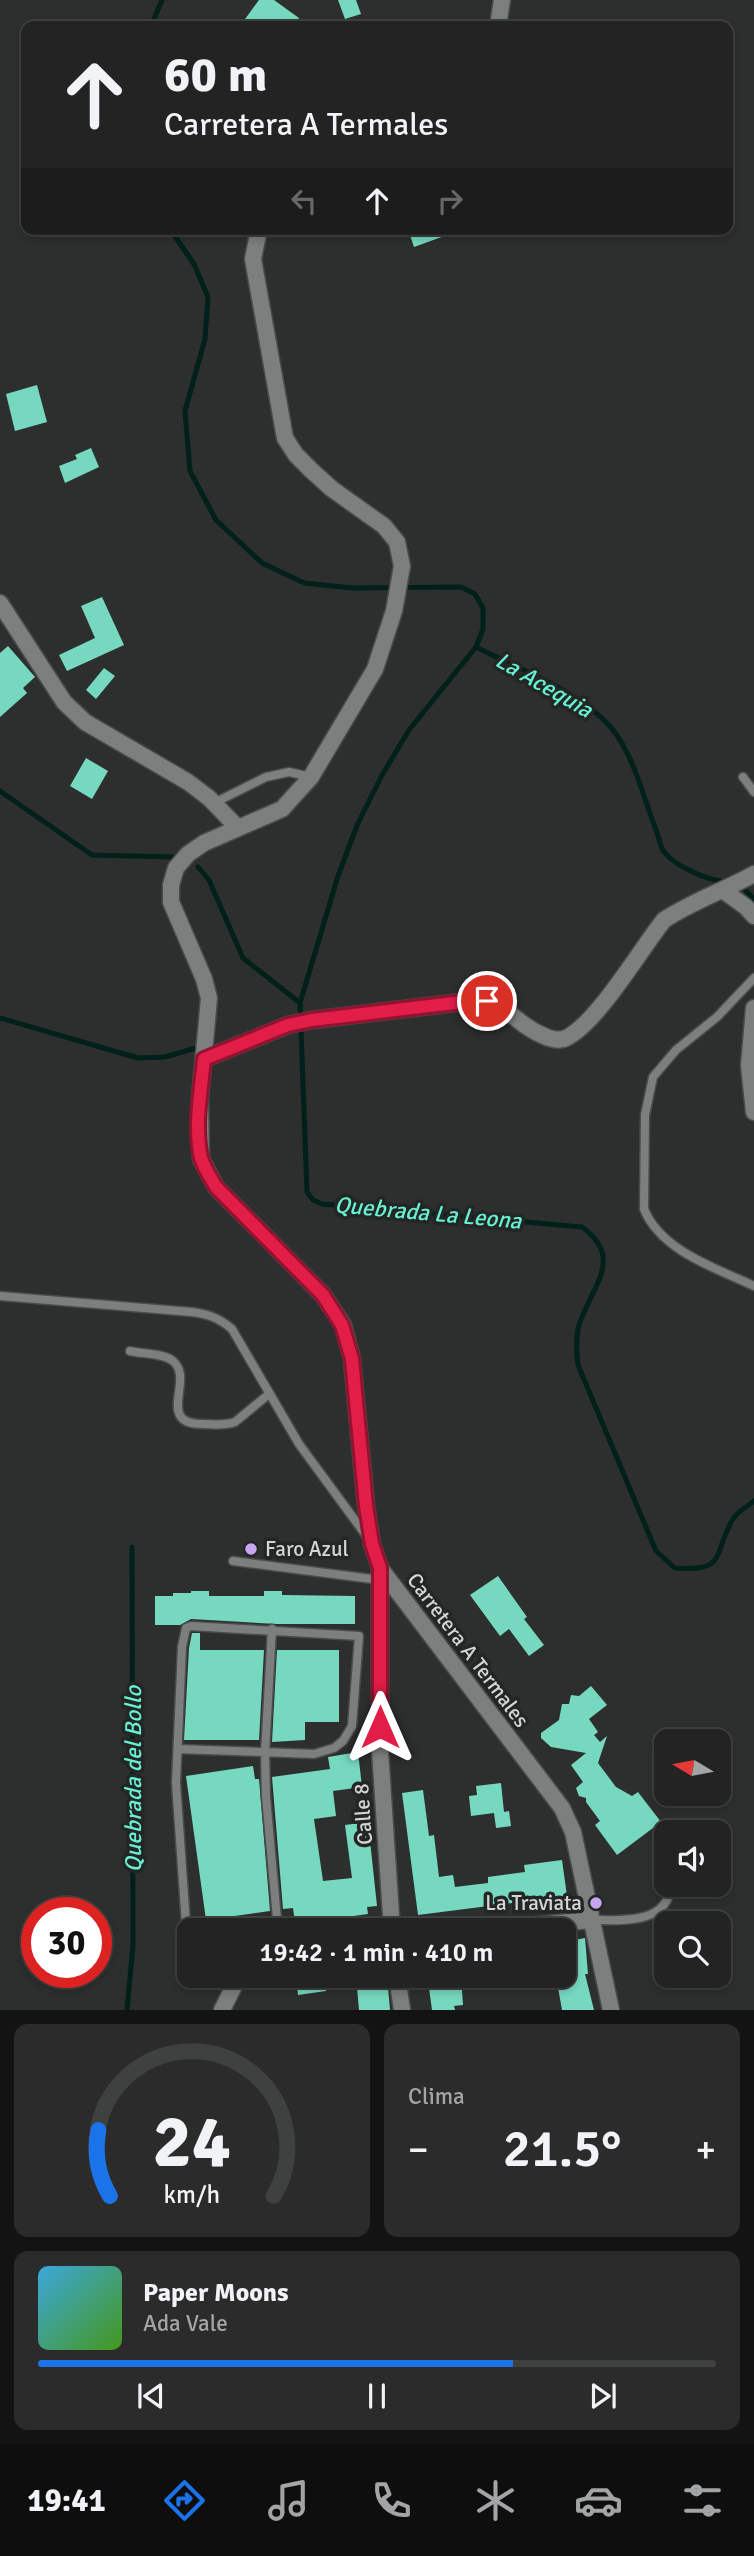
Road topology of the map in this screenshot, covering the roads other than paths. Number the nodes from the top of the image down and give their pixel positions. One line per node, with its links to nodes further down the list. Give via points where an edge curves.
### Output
1 (502, 0): 2 (street)
2 (499, 21)
3 (258, 235): 5 (street, Carretera A Termales, via 253,259 285,438 332,489 384,526 397,542 402,566 394,611 375,669)
4 (0, 603): 8 (street, via 64,702 85,722 188,782)
5 (311, 777): 8 (lane, via 289,772 266,777); 9 (street, Carretera A Termales, via 282,809)
6 (743, 777): 7 (lane)
7 (754, 792)
8 (214, 803): 9 (street)
9 (238, 828): 15 (street, Carretera A Termales, via 188,854 176,868 171,885 171,902 209,998)
10 (754, 874): 11 (street)
11 (724, 891): 12 (street); 15 (street, via 664,920 598,1010 566,1039 556,1040 529,1029 505,1008 471,1001 288,1025)
12 (754, 916)
13 (754, 978): 17 (lane, via 653,1077 645,1115 643,1209 660,1235)
14 (754, 1008): 16 (street, via 749,1066)
15 (204, 1059): 21 (street, Carretera A Termales, via 201,1159 216,1187 323,1295 342,1325 352,1359)
16 (754, 1112)
17 (754, 1286)
18 (0, 1296): 20 (lane, via 207,1314 221,1319 232,1329)
19 (130, 1351): 20 (lane, via 176,1363 179,1413 187,1424 235,1422)
20 (269, 1394): 21 (lane, via 299,1444)
21 (372, 1544): 23 (street, Carretera A Termales)
22 (233, 1561): 23 (lane)
23 (380, 1574): 30 (street, Calle 8, via 380,1751); 31 (street, Carretera A Termales, via 562,1808 573,1832)
24 (272, 1629): 25 (lane, via 186,1628); 26 (lane); 26 (lane, via 359,1636 352,1726 343,1741 314,1754)
25 (178, 1749): 26 (lane); 28 (lane, via 176,1783)
26 (265, 1753): 29 (lane)
27 (668, 1897): 31 (lane, via 652,1916)
28 (186, 1918)
29 (276, 1918)
30 (391, 1918)
31 (591, 1920): 32 (street); 37 (street, Carretera A Termales)
32 (576, 1921)
33 (233, 1988): 35 (street)
34 (399, 1988): 36 (street)
35 (222, 2010)
36 (402, 2010)
37 (611, 2010)

